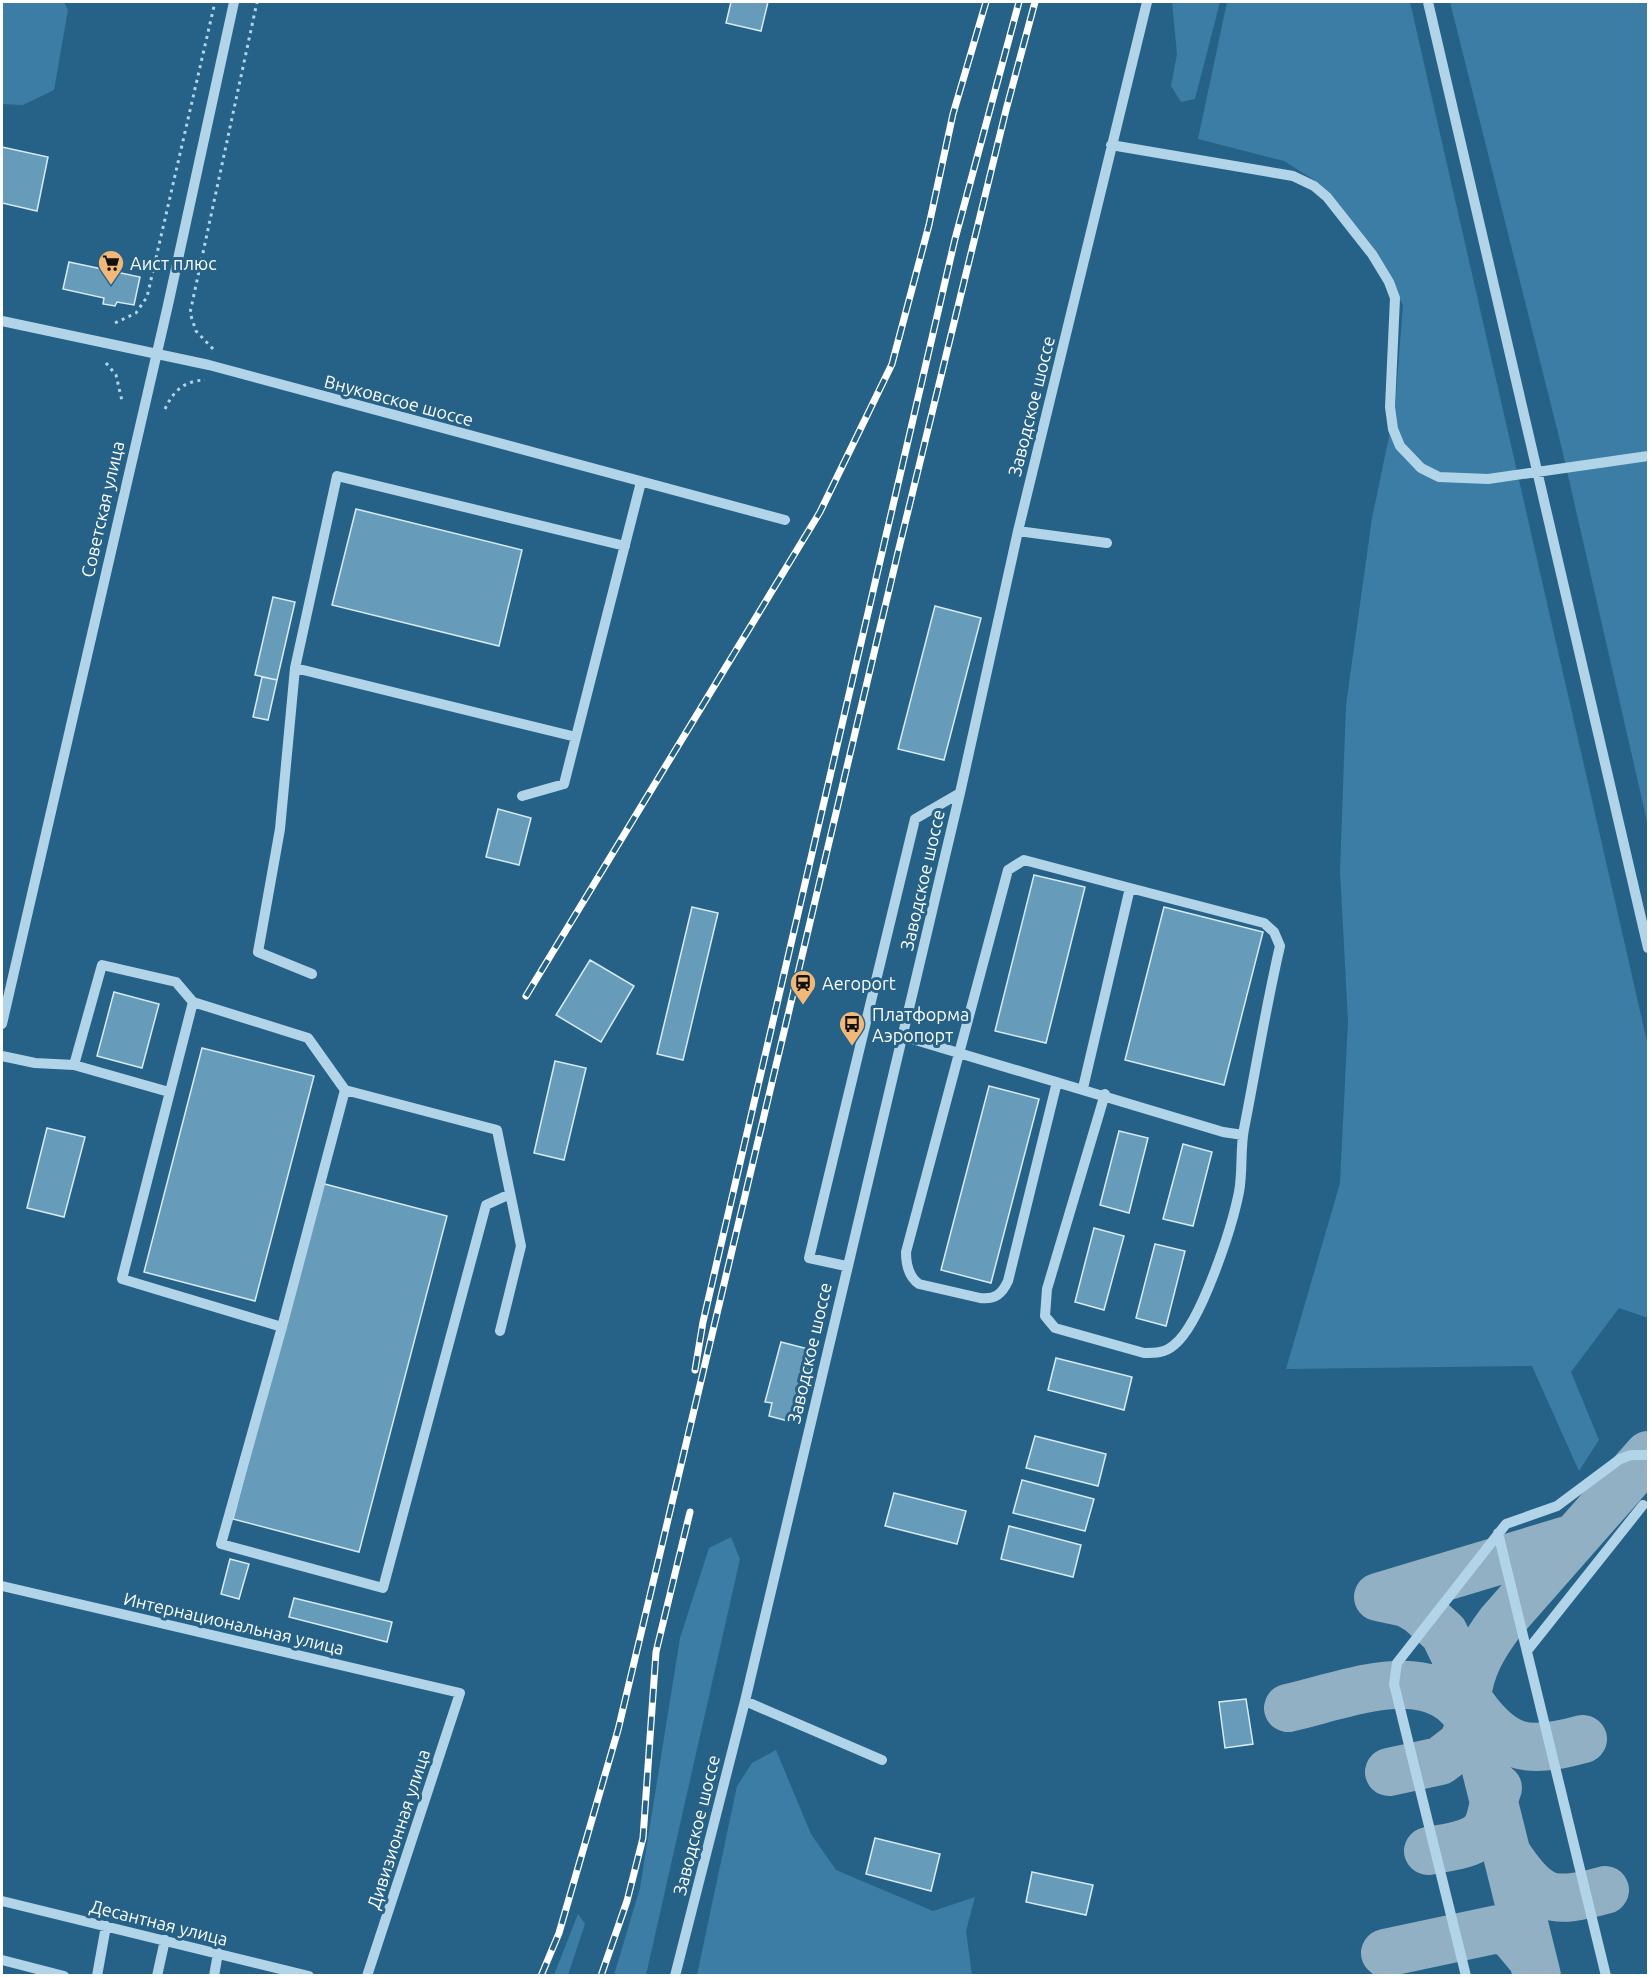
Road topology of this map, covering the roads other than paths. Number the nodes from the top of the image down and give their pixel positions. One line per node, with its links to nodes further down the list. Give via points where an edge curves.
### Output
1 (234, 2): 6 (street, Советская улица)
2 (1147, 2): 4 (street, Заводское шоссе)
3 (1428, 2): 8 (street)
4 (1111, 146): 8 (street, via 1293,176 1314,186 1342,213 1372,254 1395,298 1390,407 1400,446 1421,468 1439,477 1462,480); 11 (street, Заводское шоссе)
5 (2, 321): 6 (street, Внуковское шоссе)
6 (156, 352): 9 (street, Внуковское шоссе); 22 (street, Советская улица)
7 (1648, 456): 8 (street)
8 (1536, 473): 19 (street)
9 (641, 482): 10 (street, Внуковское шоссе); 13 (street)
10 (785, 520)
11 (1018, 531): 12 (street); 16 (street, Заводское шоссе)
12 (1107, 543)
13 (625, 546): 14 (street, via 337,476); 15 (street)
14 (295, 668): 15 (street); 20 (street, via 280,829 258,952)
15 (576, 737): 17 (street, via 564,784)
16 (960, 793): 23 (street, Заводское шоссе); 34 (street, via 915,819 809,1258)
17 (522, 796)
18 (1130, 888): 24 (street, via 1024,860 1014,864 1008,870); 28 (street); 32 (street, via 1264,923 1278,939 1280,946)
19 (1648, 948)
20 (312, 974)
21 (193, 1002): 26 (street, via 176,982 102,965); 29 (street, via 308,1038); 30 (street)
22 (2, 1024)
23 (902, 1036): 24 (street); 34 (street, Заводское шоссе)
24 (960, 1053): 27 (street); 27 (street, via 906,1252 913,1280 919,1284 988,1299 1004,1291)
25 (2, 1056): 26 (street)
26 (74, 1065): 30 (street)
27 (1057, 1082): 28 (street)
28 (1083, 1088): 31 (street)
29 (345, 1090): 33 (street, via 497,1130); 35 (street)
30 (169, 1092): 35 (street, via 122,1279)
31 (1104, 1094): 32 (street); 32 (street, via 1047,1289 1045,1316 1055,1328 1144,1353 1166,1351 1181,1339 1223,1249 1239,1191)
32 (1243, 1135)
33 (510, 1194): 35 (street, via 486,1204 383,1588 220,1544); 36 (street, via 521,1246)
34 (846, 1266): 43 (street, Заводское шоссе)
35 (282, 1327)
36 (500, 1331)
37 (1648, 1455): 39 (street, via 1620,1459 1557,1506 1513,1520)
38 (1643, 1505): 41 (street)
39 (1498, 1533): 41 (street); 57 (street, via 1419,1632 1397,1663 1394,1674)
40 (2, 1586): 42 (street, Интернациональная улица)
41 (1527, 1651): 58 (street)
42 (459, 1693): 55 (street, Дивизионная улица)
43 (745, 1701): 44 (street); 56 (street, Заводское шоссе)
44 (882, 1760)
45 (2, 1901): 46 (street, Десантная улица)
46 (106, 1926): 47 (street, Десантная улица); 51 (street)
47 (165, 1940): 48 (street, Десантная улица); 52 (street)
48 (218, 1953): 53 (street); 54 (street, Десантная улица)
49 (2, 1960): 50 (street)
50 (64, 1976)
51 (97, 1976)
52 (157, 1976)
53 (214, 1976)
54 (309, 1976)
55 (367, 1976)
56 (675, 1976)
57 (1466, 1976)
58 (1606, 1976)

